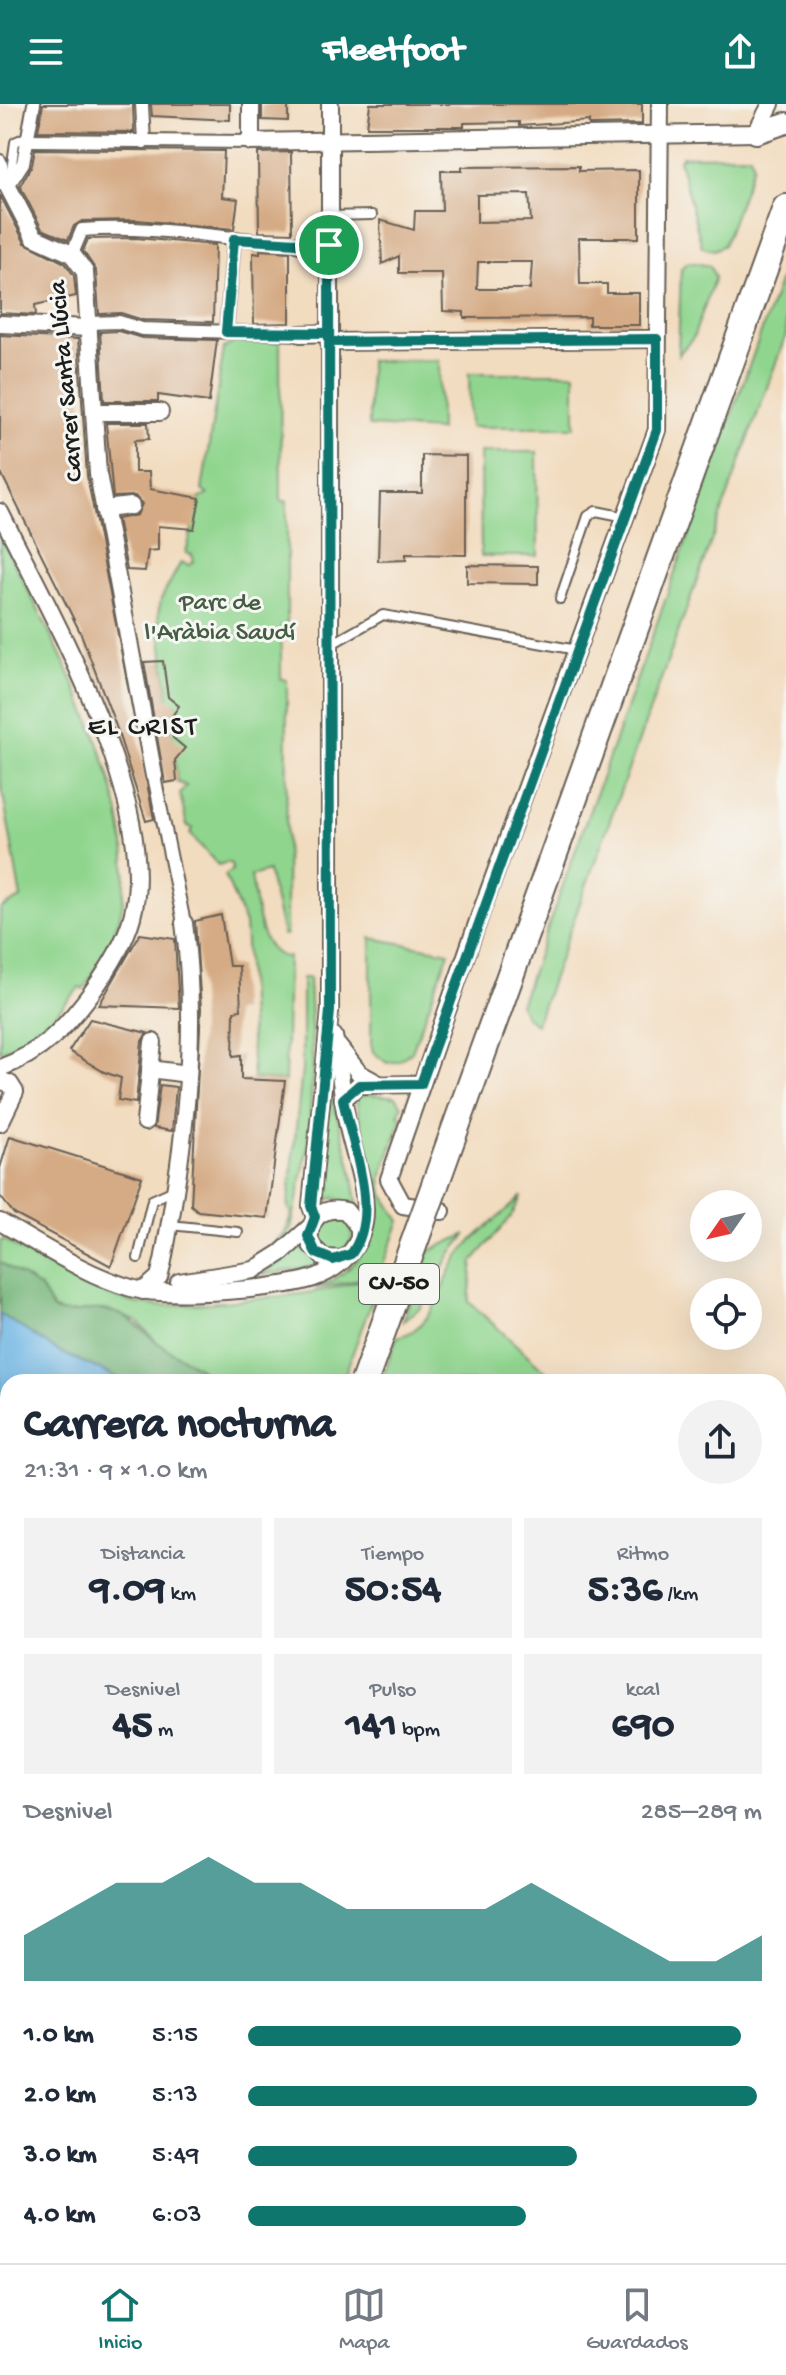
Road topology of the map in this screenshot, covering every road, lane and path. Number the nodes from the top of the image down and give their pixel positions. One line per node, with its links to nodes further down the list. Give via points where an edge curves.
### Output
1 (34, 104): 10 (street)
2 (142, 104): 12 (street)
3 (251, 104): 13 (street)
4 (330, 104): 11 (street)
5 (660, 104): 9 (street)
6 (771, 104): 8 (street)
7 (786, 123): 8 (street)
8 (756, 133): 9 (street)
9 (659, 135): 11 (street); 28 (street)
10 (28, 138): 12 (street); 15 (street, via 23,163)
11 (330, 140): 13 (street); 18 (street)
12 (144, 142): 13 (street)
13 (251, 142)
14 (0, 161): 15 (street)
15 (4, 183): 22 (street, via 34,237)
16 (786, 208): 53 (main road, CV-50)
17 (372, 215): 18 (lane)
18 (329, 216): 21 (street)
19 (234, 239): 20 (street); 22 (street, via 166,228 82,230); 25 (street)
20 (299, 244): 21 (street)
21 (329, 245): 27 (street)
22 (72, 254): 24 (street, Carrer Santa Llúcia, via 85,272)
23 (0, 324): 24 (street)
24 (88, 326): 25 (street); 29 (street, Carrer Santa Llúcia)
25 (226, 332): 26 (street)
26 (300, 334): 27 (street)
27 (329, 338): 28 (street); 36 (street)
28 (657, 339): 34 (street, via 657,430)
29 (95, 412): 30 (street); 32 (street, Carrer Santa Llúcia)
30 (160, 412)
31 (131, 506): 32 (street, Carrer Santa Llúcia)
32 (104, 509): 38 (street, Carrer Santa Llúcia)
33 (0, 512): 43 (street, via 97,712 121,786 136,858 132,916 97,985 47,1044)
34 (626, 517): 35 (lane, via 596,511 588,516); 37 (street)
35 (560, 599)
36 (329, 645): 37 (lane, via 383,615); 40 (street)
37 (579, 651): 48 (street)
38 (154, 776): 39 (street)
39 (184, 923): 45 (street, via 192,1017)
40 (330, 1011): 42 (street); 55 (street)
41 (153, 1042): 44 (street)
42 (335, 1042): 47 (street, via 359,1073); 49 (street)
43 (0, 1068)
44 (150, 1069): 45 (street); 50 (street)
45 (188, 1074): 52 (street)
46 (0, 1080): 51 (street, via 15,1092)
47 (377, 1083): 48 (street); 49 (street, via 359,1085)
48 (421, 1084): 53 (street, via 389,1179 403,1205)
49 (343, 1099): 58 (street, via 363,1198)
50 (145, 1122)
51 (0, 1123)
52 (174, 1190): 56 (street); 59 (lane, via 152,1200)
53 (438, 1198): 63 (main road, CV-50, bridge)
54 (0, 1222): 62 (street, via 115,1283)
55 (312, 1222): 58 (street, via 330,1209 346,1211 359,1228); 60 (street, via 316,1253); 61 (street, via 281,1253 254,1270)
56 (170, 1227): 57 (lane); 61 (street, via 177,1268); 62 (street, via 159,1277)
57 (238, 1232)
58 (359, 1237): 60 (street)
59 (138, 1258)
60 (343, 1259): 62 (street, via 316,1278 287,1283 160,1294)
61 (214, 1274): 62 (street)
62 (147, 1288)
63 (367, 1374)

